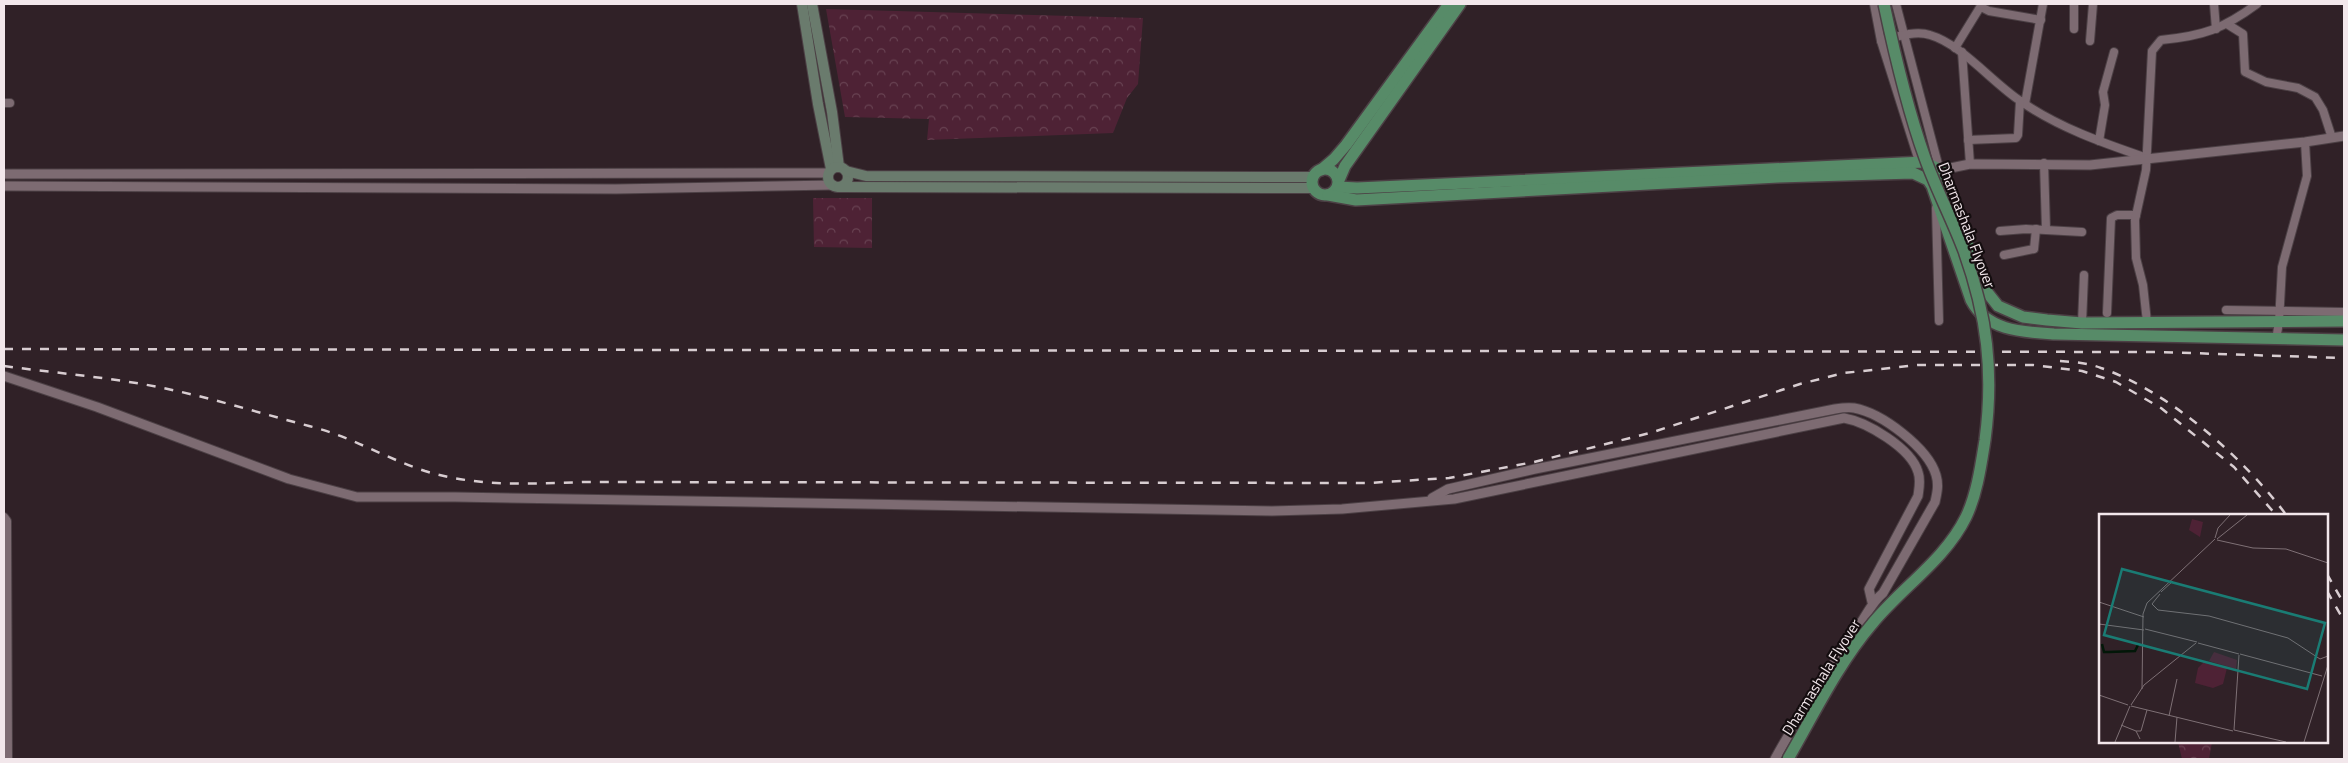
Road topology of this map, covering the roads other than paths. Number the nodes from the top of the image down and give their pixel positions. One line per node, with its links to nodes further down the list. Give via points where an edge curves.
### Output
1 (802, 4): 34 (main road, via 818,104)
2 (812, 4): 34 (main road, via 832,112)
3 (1449, 4): 37 (main road, via 1346,145)
4 (1460, 4): 38 (main road, via 1344,166)
5 (1874, 4): 19 (street)
6 (1884, 4): 67 (main road, Dharmashala Flyover, bridge, via 1913,124 1978,297 1989,360 1988,418 1979,470 1966,516 1926,568 1860,638)
7 (1896, 4): 18 (street)
8 (2043, 4): 14 (street)
9 (2074, 4): 16 (street)
10 (2093, 4): 20 (street)
11 (2214, 4): 17 (street)
12 (2257, 4): 15 (street)
13 (1982, 5): 14 (street, via 1989,11); 21 (street)
14 (2041, 20): 23 (street)
15 (2227, 24): 17 (street); 25 (street, via 2243,34 2245,72 2266,82 2298,88 2315,97)
16 (2074, 29)
17 (2216, 29): 29 (street, via 2160,40 2154,47)
18 (1903, 35): 19 (street); 21 (street, via 1928,34); 33 (street)
19 (1881, 41): 30 (street)
20 (2090, 41)
21 (1959, 50): 23 (street); 26 (street)
22 (2114, 52): 27 (street, via 2103,92 2105,105)
23 (2022, 102): 26 (street, via 2016,138); 27 (street)
24 (2344, 136): 25 (street)
25 (2332, 138): 28 (street)
26 (1968, 140): 32 (street)
27 (2098, 141): 29 (street)
28 (2305, 142): 29 (street); 54 (street, via 2307,176 2282,267)
29 (2147, 158): 31 (street, via 2090,165); 44 (street)
30 (1919, 161): 33 (main road); 38 (main road, via 1357,188)
31 (2044, 163): 32 (street); 46 (street)
32 (1970, 164): 33 (street)
33 (1940, 169): 58 (main road, via 1989,297 1998,306 2023,317)
34 (836, 170): 36 (street); 37 (main road, via 866,176); 40 (main road, via 829,181); 40 (main road, via 848,179)
35 (4, 174): 36 (street)
36 (82, 174): 41 (street)
37 (1316, 178): 38 (main road, via 1329,169 1335,173); 40 (main road); 42 (main road, via 1321,195)
38 (1338, 183): 42 (main road)
39 (4, 186): 41 (street)
40 (836, 186): 41 (street, via 616,189)
41 (82, 187)
42 (1328, 195): 43 (main road, via 1356,200 1778,177 1913,173 1928,180)
43 (1936, 199): 55 (street); 59 (main road, via 1971,300 1981,316 1993,324 2054,334)
44 (2136, 215): 53 (street, via 2111,218); 57 (street, via 2136,258)
45 (2036, 229): 46 (street); 47 (street); 49 (street, via 2034,249)
46 (2046, 229): 48 (street)
47 (2000, 231)
48 (2082, 232)
49 (2004, 255)
50 (2084, 275): 58 (street)
51 (2226, 310): 54 (street)
52 (2344, 312): 54 (street)
53 (2108, 313)
54 (2279, 316): 56 (main road); 57 (main road); 59 (street)
55 (1939, 321)
56 (2344, 321)
57 (2147, 322): 58 (main road)
58 (2082, 323)
59 (2276, 340): 60 (main road)
60 (2344, 340)
61 (4, 376): 62 (street, via 97,406 290,479 357,497 1272,510 1342,510)
62 (1429, 499): 64 (street, via 1454,498 1836,418 1855,420 1891,440 1912,460 1920,485 1918,496 1869,589); 64 (street, via 1448,489 1535,469 1835,409 1854,408 1879,417 1903,434 1932,465 1938,490 1936,502 1883,593)
63 (4, 517): 65 (street, via 7,521)
64 (1872, 602): 66 (street)
65 (8, 759)
66 (1775, 759)
67 (1788, 759)

